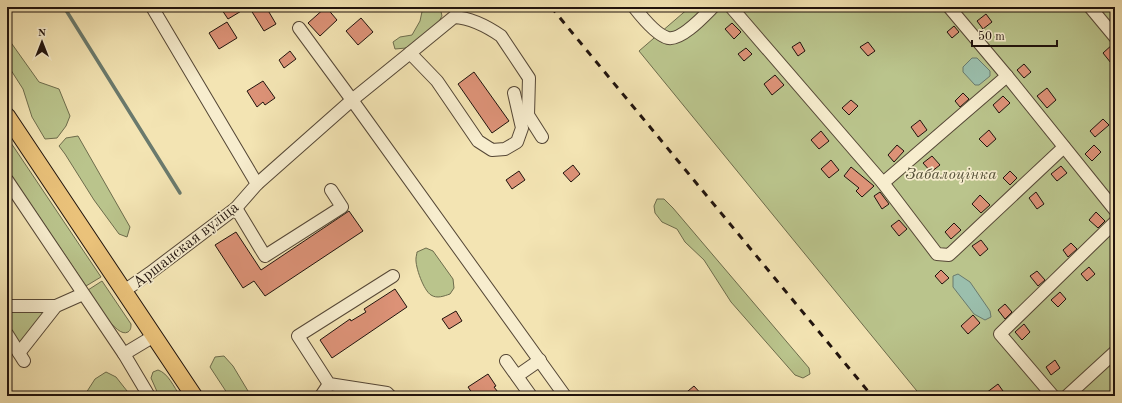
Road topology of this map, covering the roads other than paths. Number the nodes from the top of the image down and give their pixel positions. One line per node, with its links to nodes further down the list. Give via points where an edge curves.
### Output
1 (152, 7): 18 (street)
2 (634, 7): 3 (street, via 652,28 668,38 677,37)
3 (713, 7)
4 (731, 7): 17 (street)
5 (949, 7): 10 (street)
6 (1090, 7): 8 (street)
7 (299, 28): 12 (street)
8 (1115, 37)
9 (410, 53): 11 (street, via 437,81 478,141 492,150 505,149 517,142 522,128); 12 (street, Аршанская вуліца); 14 (street, Аршанская вуліца, via 454,17 466,18 495,32 501,36 529,78 528,115)
10 (1007, 76): 15 (street); 17 (street)
11 (514, 93)
12 (352, 100): 18 (street, Аршанская вуліца); 32 (street)
13 (7, 116): 24 (main road)
14 (542, 138)
15 (1064, 147): 17 (street, via 949,255 937,254); 21 (street)
16 (7, 180): 25 (street)
17 (883, 183)
18 (257, 184): 20 (street, Аршанская вуліца)
19 (331, 190): 20 (street, via 342,207 265,256)
20 (236, 208): 24 (street, Аршанская вуліца)
21 (1115, 210)
22 (1115, 222): 43 (street, via 1000,334)
23 (393, 276): 35 (street, via 298,336)
24 (124, 291): 29 (main road, Аршанская вуліца)
25 (83, 294): 27 (street); 31 (street)
26 (7, 306): 27 (street)
27 (56, 306): 28 (street, via 21,357)
28 (7, 334)
29 (154, 336): 31 (street); 38 (main road, Аршанская вуліца)
30 (1115, 352): 44 (street)
31 (124, 354): 37 (street)
32 (540, 360): 34 (street); 42 (street)
33 (506, 361): 34 (street)
34 (517, 376): 41 (street)
35 (330, 384): 36 (street); 39 (street)
36 (350, 391): 40 (street, via 387,393)
37 (149, 396)
38 (194, 396)
39 (321, 396)
40 (390, 396)
41 (531, 396)
42 (565, 396)
43 (1052, 396)
44 (1067, 396)

